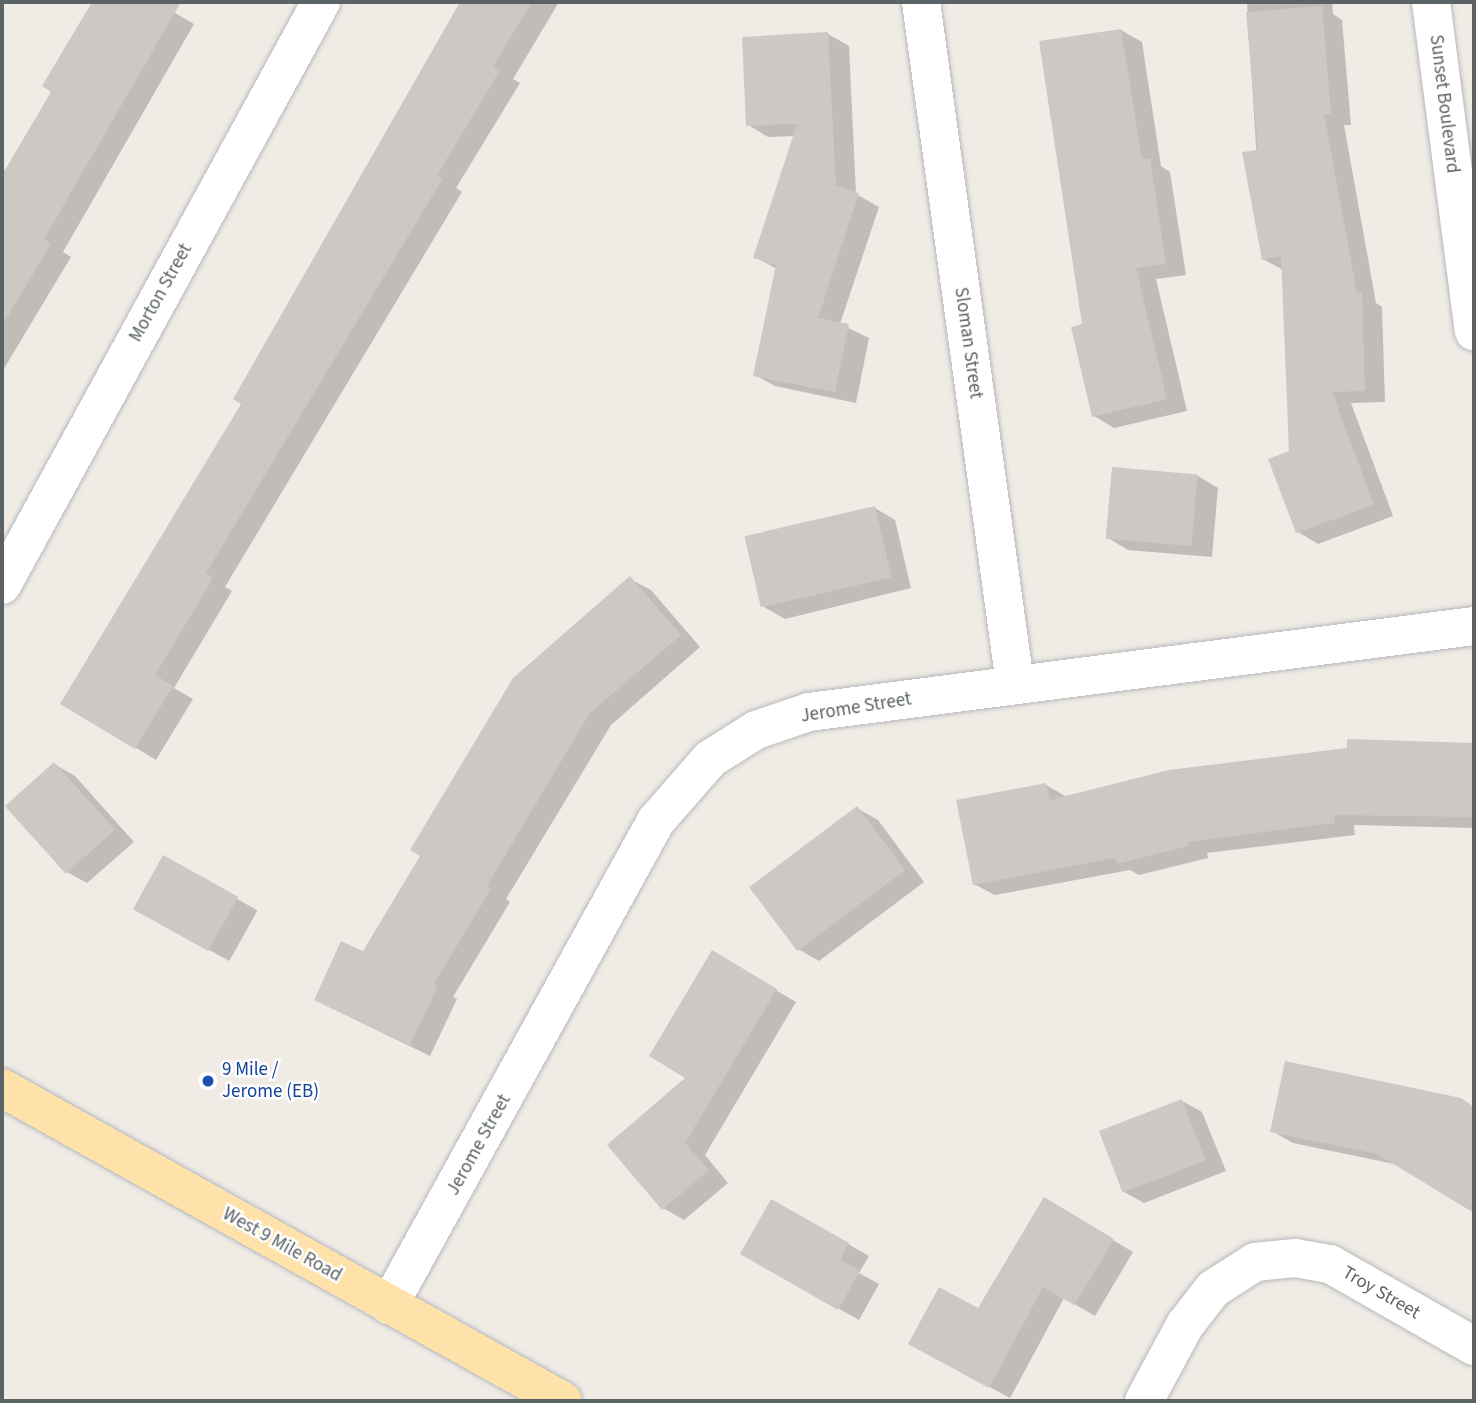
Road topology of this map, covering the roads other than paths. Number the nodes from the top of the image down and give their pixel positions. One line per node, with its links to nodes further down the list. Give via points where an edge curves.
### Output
1 (321, 2): 5 (street, Morton Street)
2 (921, 2): 7 (street, Sloman Street)
3 (1431, 2): 4 (street, Sunset Boulevard)
4 (1474, 331)
5 (2, 585)
6 (1474, 626): 7 (street, Jerome Street)
7 (1014, 684): 9 (street, Jerome Street, via 809,712 756,730 710,759 656,821)
8 (2, 1087): 9 (main road, West 9 Mile Road)
9 (389, 1305): 11 (main road, West 9 Mile Road)
10 (1474, 1346): 12 (street, Troy Street, via 1330,1264 1295,1258 1255,1262 1213,1289 1185,1325)
11 (564, 1401)
12 (1144, 1401)

